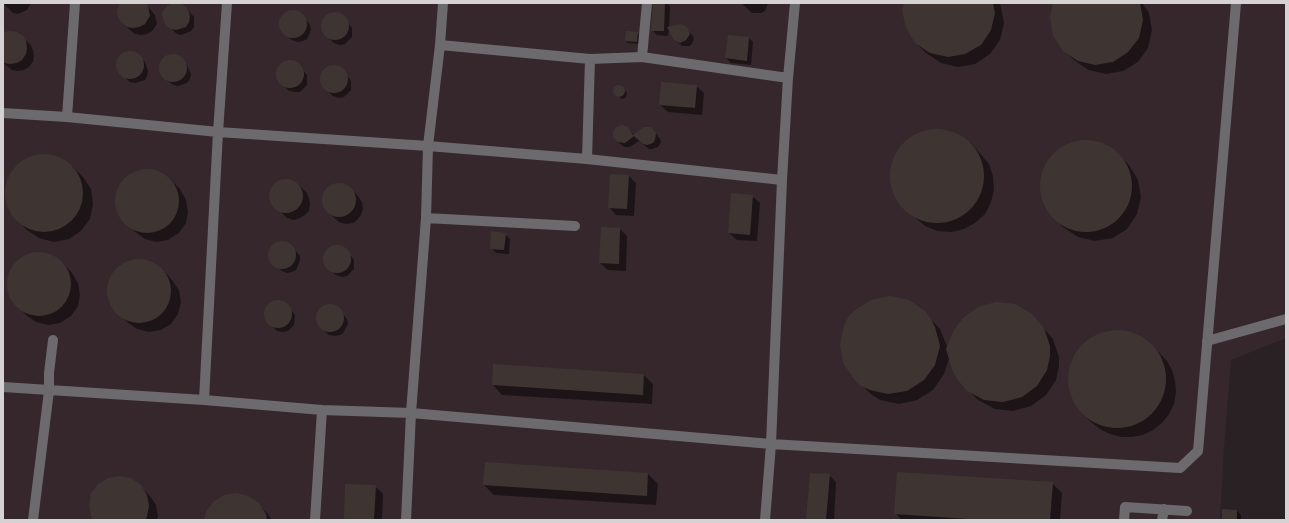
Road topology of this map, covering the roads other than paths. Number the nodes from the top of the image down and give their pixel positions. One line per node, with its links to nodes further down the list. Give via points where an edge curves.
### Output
1 (75, 3): 12 (lane)
2 (227, 3): 13 (lane)
3 (443, 3): 7 (lane)
4 (647, 3): 8 (lane)
5 (795, 3): 10 (lane)
6 (1236, 3): 21 (lane)
7 (440, 44): 9 (lane); 14 (lane)
8 (642, 57): 9 (lane); 10 (lane)
9 (590, 59): 15 (lane)
10 (788, 78): 16 (lane)
11 (3, 112): 12 (lane)
12 (67, 117): 13 (lane)
13 (218, 132): 14 (lane); 24 (lane)
14 (428, 146): 15 (lane); 17 (lane)
15 (587, 159): 16 (lane)
16 (782, 180): 27 (lane)
17 (426, 218): 18 (lane); 26 (lane)
18 (575, 226)
19 (1286, 319): 21 (lane)
20 (53, 340): 23 (lane)
21 (1207, 341): 27 (lane, via 1198,451 1180,468)
22 (3, 387): 23 (lane)
23 (49, 391): 24 (lane); 30 (lane)
24 (204, 400): 25 (lane)
25 (322, 410): 26 (lane); 31 (lane)
26 (411, 413): 27 (lane); 32 (lane)
27 (771, 444): 33 (lane)
28 (1164, 509): 29 (lane); 34 (lane, via 1125,507); 35 (lane)
29 (1187, 511)
30 (33, 520)
31 (315, 520)
32 (406, 520)
33 (765, 520)
34 (1124, 520)
35 (1162, 520)

